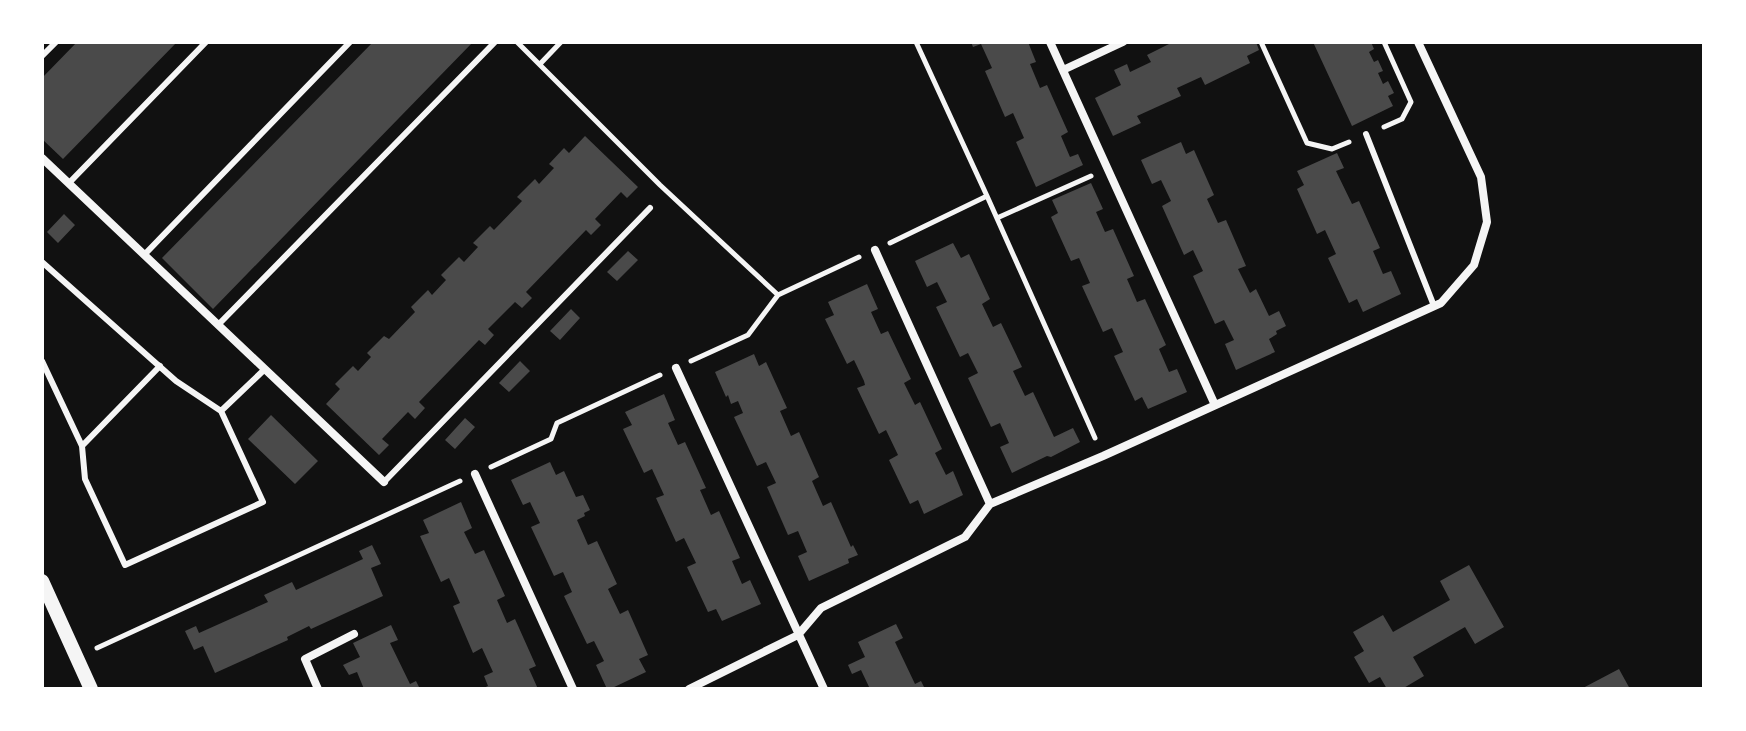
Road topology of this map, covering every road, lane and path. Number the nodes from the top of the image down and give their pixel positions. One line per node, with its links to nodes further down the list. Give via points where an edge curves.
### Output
1 (56, 42): 13 (lane)
2 (206, 42): 19 (lane)
3 (350, 42): 24 (lane)
4 (495, 42): 28 (lane)
5 (517, 42): 14 (path)
6 (561, 42): 14 (path)
7 (916, 42): 20 (path)
8 (1050, 42): 15 (street)
9 (1123, 42): 15 (street)
10 (1261, 42): 16 (path, via 1307,143 1332,149)
11 (1384, 42): 16 (path, via 1411,102 1402,119)
12 (1418, 42): 27 (street, via 1481,177 1487,222 1474,265)
13 (42, 56)
14 (540, 64): 26 (path)
15 (1063, 70): 18 (street)
16 (1366, 134): 27 (lane)
17 (42, 158): 19 (street)
18 (1108, 168): 22 (path); 33 (street)
19 (69, 183): 24 (street)
20 (987, 196): 22 (path); 23 (path)
21 (650, 208): 38 (lane)
22 (997, 218): 36 (path)
23 (875, 250): 26 (path); 39 (street)
24 (144, 255): 28 (street)
25 (42, 262): 30 (lane)
26 (778, 295): 31 (path, via 748,335)
27 (1434, 306): 33 (street)
28 (218, 325): 32 (street)
29 (42, 361): 35 (lane)
30 (160, 366): 34 (lane); 35 (lane)
31 (676, 368): 37 (path, via 557,423 551,439); 42 (street)
32 (265, 369): 34 (lane); 38 (street)
33 (1215, 405): 36 (street)
34 (221, 411): 35 (lane, via 263,502 125,565 85,479)
35 (82, 446)
36 (1103, 456): 39 (street)
37 (475, 474): 43 (path); 46 (street)
38 (384, 482)
39 (990, 504): 42 (street, via 965,537 821,608)
40 (42, 581): 44 (street)
41 (354, 634): 45 (street, via 305,659)
42 (798, 635): 47 (street); 48 (street)
43 (97, 648)
44 (91, 689)
45 (318, 689)
46 (573, 689)
47 (689, 689)
48 (824, 689)

